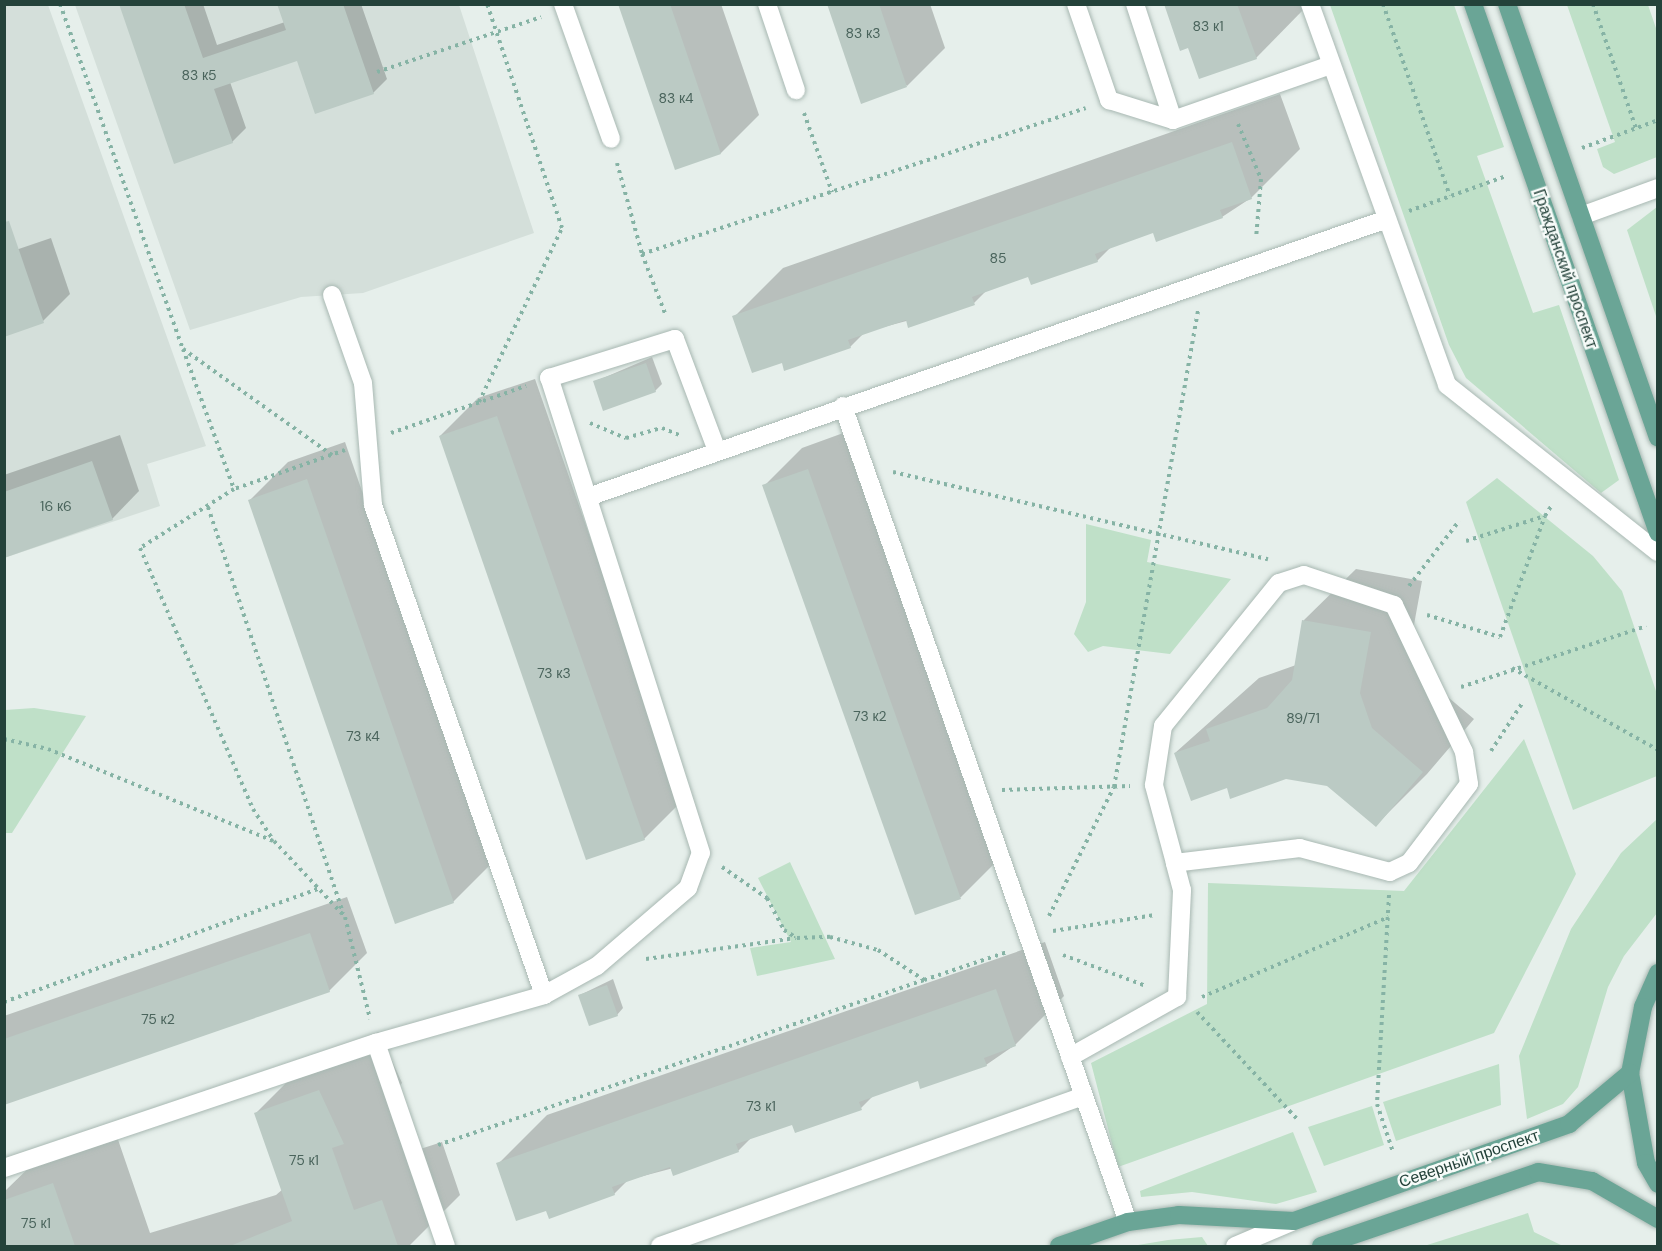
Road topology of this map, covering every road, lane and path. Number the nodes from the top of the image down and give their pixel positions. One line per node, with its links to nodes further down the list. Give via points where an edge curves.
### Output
1 (60, 4): 34 (path)
2 (487, 4): 12 (path)
3 (767, 4): 15 (street)
4 (1076, 4): 16 (street)
5 (1135, 4): 18 (street)
6 (1310, 4): 13 (street)
7 (1383, 4): 26 (path)
8 (1473, 4): 48 (main road, Гражданский проспект)
9 (1507, 4): 28 (main road, Гражданский проспект)
10 (1593, 4): 20 (path)
11 (564, 7): 12 (path); 21 (street)
12 (496, 32): 14 (path); 35 (path, via 562,228)
13 (1331, 65): 17 (street); 27 (street)
14 (377, 72)
15 (796, 90): 25 (path)
16 (1109, 100): 18 (street); 25 (path)
17 (1229, 101): 18 (street); 30 (path, via 1261,179)
18 (1173, 120)
19 (1658, 120): 20 (path)
20 (1636, 128): 22 (path)
21 (611, 139): 29 (path)
22 (1577, 150)
23 (1513, 173): 26 (path)
24 (1658, 188): 28 (street)
25 (832, 192): 29 (path)
26 (1450, 196): 27 (path)
27 (1395, 216): 30 (street); 52 (street, via 1447,385)
28 (1581, 216): 38 (main road, Гражданский проспект)
29 (642, 254): 33 (path)
30 (1254, 262): 31 (street)
31 (1204, 280): 36 (street); 49 (path)
32 (332, 295): 76 (street, via 363,382 373,505)
33 (675, 339): 39 (street); 43 (street, via 549,378)
34 (183, 349): 40 (path); 42 (path)
35 (480, 402)
36 (843, 406): 39 (street); 41 (street)
37 (584, 421): 39 (path, via 626,438 662,428)
38 (1658, 436)
39 (717, 451): 43 (street)
40 (332, 455)
41 (864, 465): 49 (path); 64 (street)
42 (234, 489)
43 (588, 497): 66 (street)
44 (1552, 505): 46 (path)
45 (208, 507): 70 (path)
46 (1545, 516): 50 (path); 54 (path, via 1500,637)
47 (1459, 521): 54 (path)
48 (1658, 533)
49 (1159, 534): 53 (path, via 1286,563); 63 (path)
50 (1466, 541)
51 (140, 548): 65 (path, via 197,690)
52 (1658, 552)
53 (1304, 575): 54 (street); 62 (street, via 1279,583 1163,726)
54 (1394, 605): 57 (street)
55 (1646, 626): 56 (path)
56 (1512, 668): 57 (path); 60 (path)
57 (1437, 696): 61 (street, via 1464,752)
58 (1523, 702): 61 (path)
59 (4, 739): 65 (path, via 48,749)
60 (1658, 750)
61 (1469, 784): 67 (street, via 1409,863 1390,872 1300,848)
62 (1154, 786): 63 (path); 67 (street)
63 (1114, 787): 64 (path); 72 (path)
64 (978, 790): 72 (street)
65 (274, 841): 68 (path)
66 (701, 853): 71 (path, via 766,898 784,930); 73 (street, via 688,888)
67 (1175, 863): 69 (street)
68 (318, 889): 70 (path); 77 (path)
69 (1183, 911): 72 (path); 80 (street, via 1177,997)
70 (345, 917): 79 (path)
71 (797, 938): 73 (path); 75 (path, via 830,937 878,950)
72 (1036, 938): 75 (path); 80 (street)
73 (597, 966): 76 (street)
74 (1658, 973): 81 (main road, via 1643,1007)
75 (924, 980): 84 (path)
76 (544, 995): 79 (street)
77 (4, 1002)
78 (1189, 1003): 83 (path, via 1389,917 1377,1104)
79 (376, 1043): 84 (street); 85 (street)
80 (1070, 1057): 82 (street)
81 (1630, 1073): 86 (main road, via 1646,1163); 88 (main road, Северный проспект, via 1569,1124)
82 (1083, 1096): 89 (street); 91 (street)
83 (1393, 1152)
84 (414, 1153): 90 (street)
85 (4, 1168)
86 (1658, 1184)
87 (1658, 1219): 94 (main road, Северный проспект, via 1592,1181 1538,1172)
88 (1294, 1221): 89 (main road, Северный проспект, via 1179,1215); 93 (street, Северный проспект)
89 (1128, 1222): 92 (main road, Северный проспект)
90 (446, 1246)
91 (660, 1246)
92 (1059, 1246)
93 (1235, 1246)
94 (1321, 1246)

